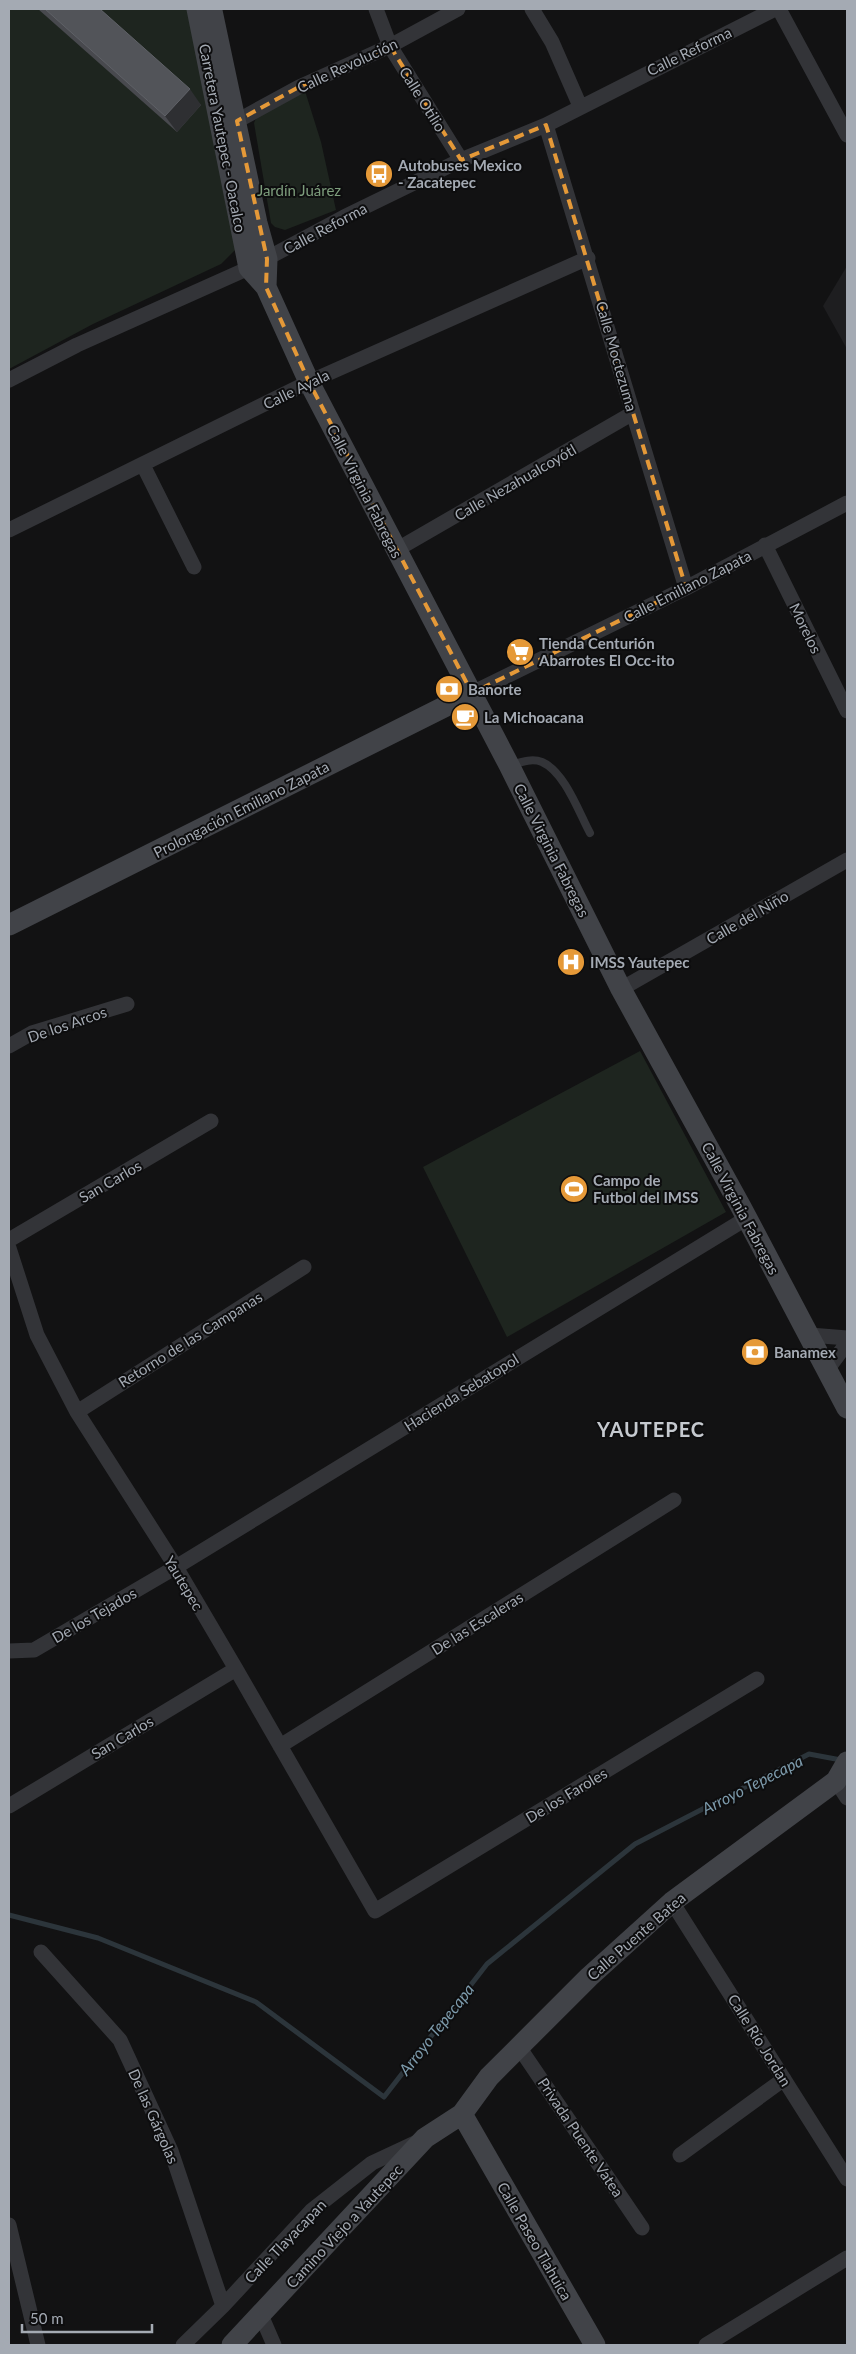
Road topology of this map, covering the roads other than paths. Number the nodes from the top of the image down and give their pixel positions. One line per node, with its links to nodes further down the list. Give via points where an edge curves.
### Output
1 (197, 9): 14 (main road, Carretera Yautepec - Oacalco)
2 (212, 9): 9 (main road, Carretera Yautepec - Oacalco)
3 (376, 9): 7 (street, Calle Otilio)
4 (458, 9): 7 (street, Calle Revolución)
5 (532, 9): 8 (street, via 552,42)
6 (777, 9): 8 (street, Calle Reforma); 11 (street)
7 (390, 46): 9 (street, Calle Revolución, via 299,87); 12 (street, Calle Otilio)
8 (580, 106): 10 (street, Calle Reforma)
9 (237, 121): 14 (main road, Carretera Yautepec - Oacalco, via 257,223)
10 (546, 124): 12 (street, Calle Reforma); 13 (street, Calle Moctezuma)
11 (847, 135)
12 (460, 160): 14 (street, Calle Reforma)
13 (588, 258): 16 (street, Calle Ayala); 17 (street, Calle Moctezuma)
14 (258, 263): 15 (street, Calle Reforma, via 76,345); 16 (main road, Calle Virginia Fabregas)
15 (9, 380)
16 (309, 382): 18 (street, Calle Ayala); 22 (main road, Calle Virginia Fabregas)
17 (633, 413): 22 (street, Calle Nezahualcoyótl); 24 (street, Calle Moctezuma)
18 (143, 465): 20 (street, Calle Ayala); 23 (street)
19 (847, 503): 21 (street, Calle Emiliano Zapata)
20 (9, 530)
21 (765, 545): 24 (street, Calle Emiliano Zapata); 26 (street, Morelos)
22 (396, 550): 25 (main road, Calle Virginia Fabregas)
23 (194, 568)
24 (686, 588): 25 (street, Calle Emiliano Zapata)
25 (472, 694): 27 (main road, Calle Virginia Fabregas); 30 (main road, Prolongación Emiliano Zapata)
26 (847, 711)
27 (509, 765): 28 (lane, via 527,760 542,762 561,777); 31 (main road, Calle Virginia Fabregas)
28 (590, 834)
29 (847, 860): 31 (street, Calle del Niño)
30 (9, 925)
31 (621, 988): 35 (main road, Calle Virginia Fabregas)
32 (127, 1004): 33 (street, De los Arcos, via 32,1033)
33 (9, 1046)
34 (211, 1121): 36 (street, San Carlos)
35 (747, 1218): 39 (main road, Calle Virginia Fabregas); 46 (street, Hacienda Sebatopol)
36 (9, 1240)
37 (9, 1248): 44 (street, Yautepec, via 37,1335)
38 (304, 1268): 44 (street, Retorno de las Campanas)
39 (810, 1335): 40 (street); 42 (main road, Calle Virginia Fabregas)
40 (847, 1338)
41 (847, 1342): 42 (street)
42 (827, 1370): 43 (main road, Calle Virginia Fabregas)
43 (847, 1408)
44 (77, 1412): 46 (street, Yautepec)
45 (674, 1500): 50 (street, De las Escaleras)
46 (176, 1568): 47 (street, De los Tejados, via 34,1650); 48 (street, Yautepec)
47 (9, 1651)
48 (236, 1668): 50 (street, Yautepec); 52 (street, San Carlos)
49 (757, 1678): 54 (street, De los Faroles)
50 (280, 1746): 54 (street, Yautepec)
51 (844, 1777): 53 (main road, Calle Puente Batea)
52 (9, 1806)
53 (672, 1902): 56 (main road, Calle Puente Batea, via 589,1977); 57 (street, Calle Río Jordan)
54 (375, 1911)
55 (41, 1952): 65 (street, De las Gárgolas, via 120,2040 171,2151)
56 (519, 2047): 58 (main road, Calle Puente Batea, via 489,2077); 63 (street, Privada Puente Vatea)
57 (784, 2079): 60 (street); 61 (street, Calle Río Jordan)
58 (462, 2114): 59 (main road, Camino Viejo a Yautepec); 71 (main road, Calle Paseo Tlahuica)
59 (425, 2138): 65 (street, Calle Tlayacapan, via 372,2162 312,2211); 66 (main road, Camino Viejo a Yautepec)
60 (680, 2155)
61 (847, 2179)
62 (9, 2224): 67 (street)
63 (642, 2228)
64 (847, 2258): 72 (street)
65 (223, 2306): 68 (street, Calle Tlayacapan)
66 (261, 2315): 69 (main road, Camino Viejo a Yautepec); 70 (street)
67 (38, 2345)
68 (183, 2345)
69 (232, 2345)
70 (274, 2345)
71 (595, 2345)
72 (706, 2345)

